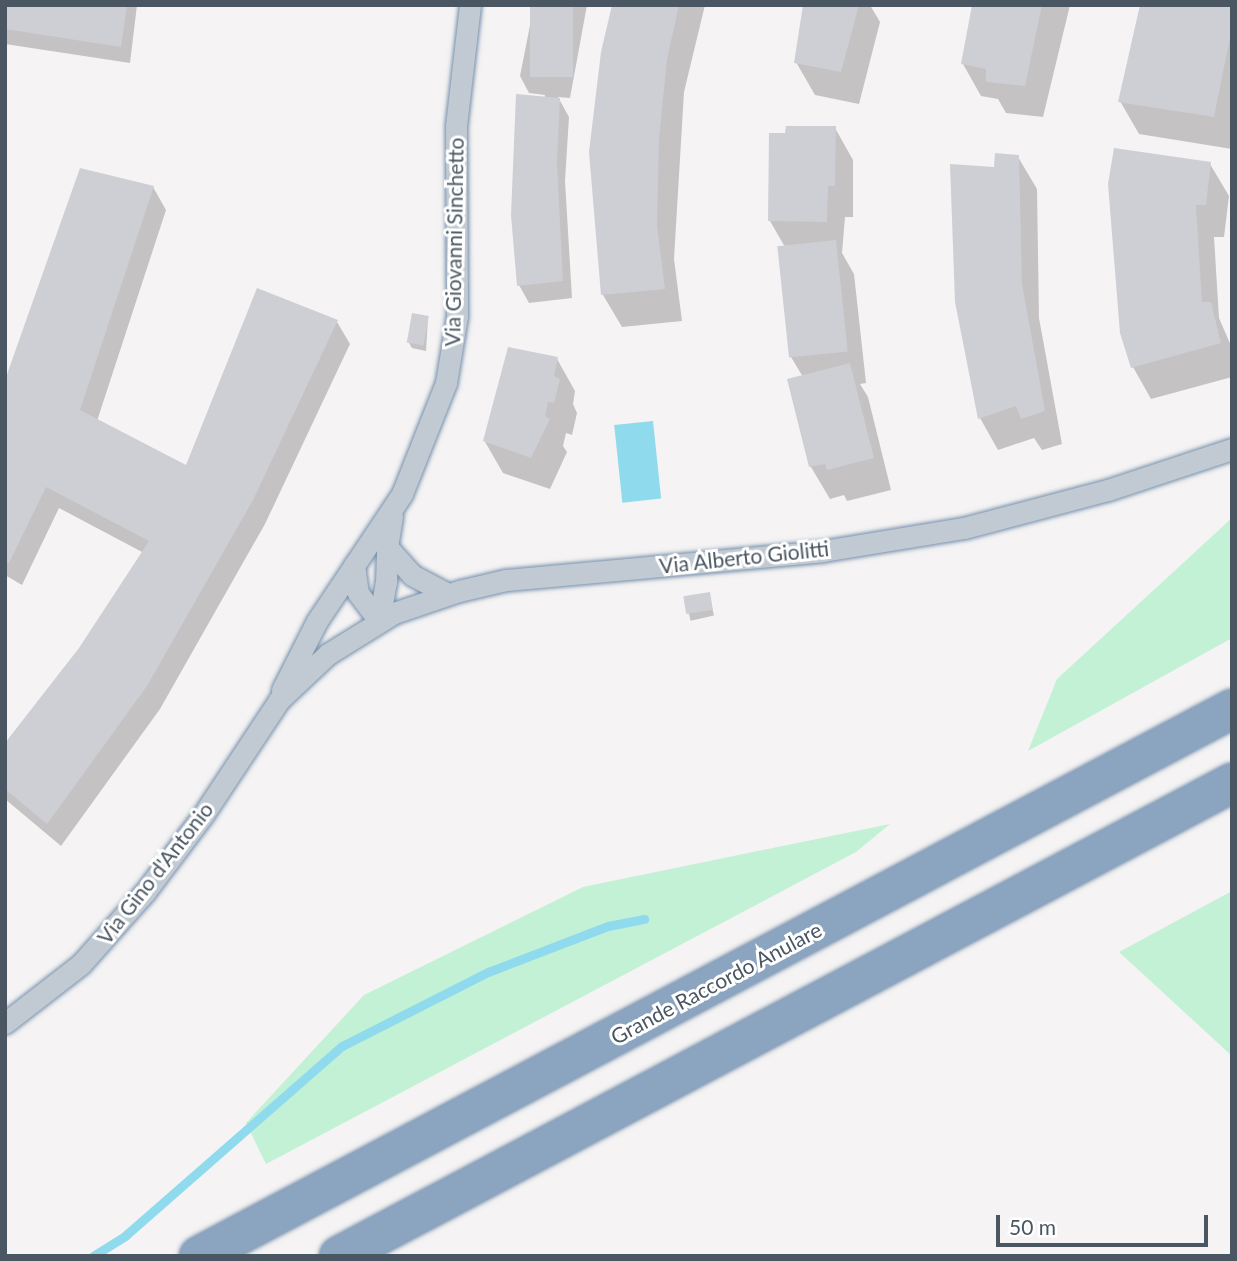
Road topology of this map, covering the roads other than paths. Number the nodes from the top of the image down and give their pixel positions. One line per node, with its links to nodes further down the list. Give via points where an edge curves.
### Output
1 (470, 5): 3 (street, Via Giovanni Sinchetto, via 456,126 453,349 436,418)
2 (1232, 449): 6 (street, Via Alberto Giolitti, via 1108,490 964,528 824,551 539,576)
3 (393, 510): 4 (street, Via Giovanni Sinchetto); 5 (street, Via Giovanni Sinchetto)
4 (387, 547): 6 (street, via 412,575); 7 (street, Via Giovanni Sinchetto)
5 (354, 565): 7 (street, via 358,593); 8 (street, Via Giovanni Sinchetto, via 303,646)
6 (447, 594): 7 (street, Via Alberto Giolitti)
7 (379, 621): 8 (street, Via Alberto Giolitti, via 328,654)
8 (279, 700): 13 (street, Via Gino d'Antonio, via 145,892 61,982)
9 (1232, 709): 14 (highway, Grande Raccordo Anulare)
10 (1232, 783): 12 (highway)
11 (1232, 796): 12 (highway)
12 (1102, 853): 15 (highway)
13 (5, 1023)
14 (199, 1256)
15 (339, 1256)

